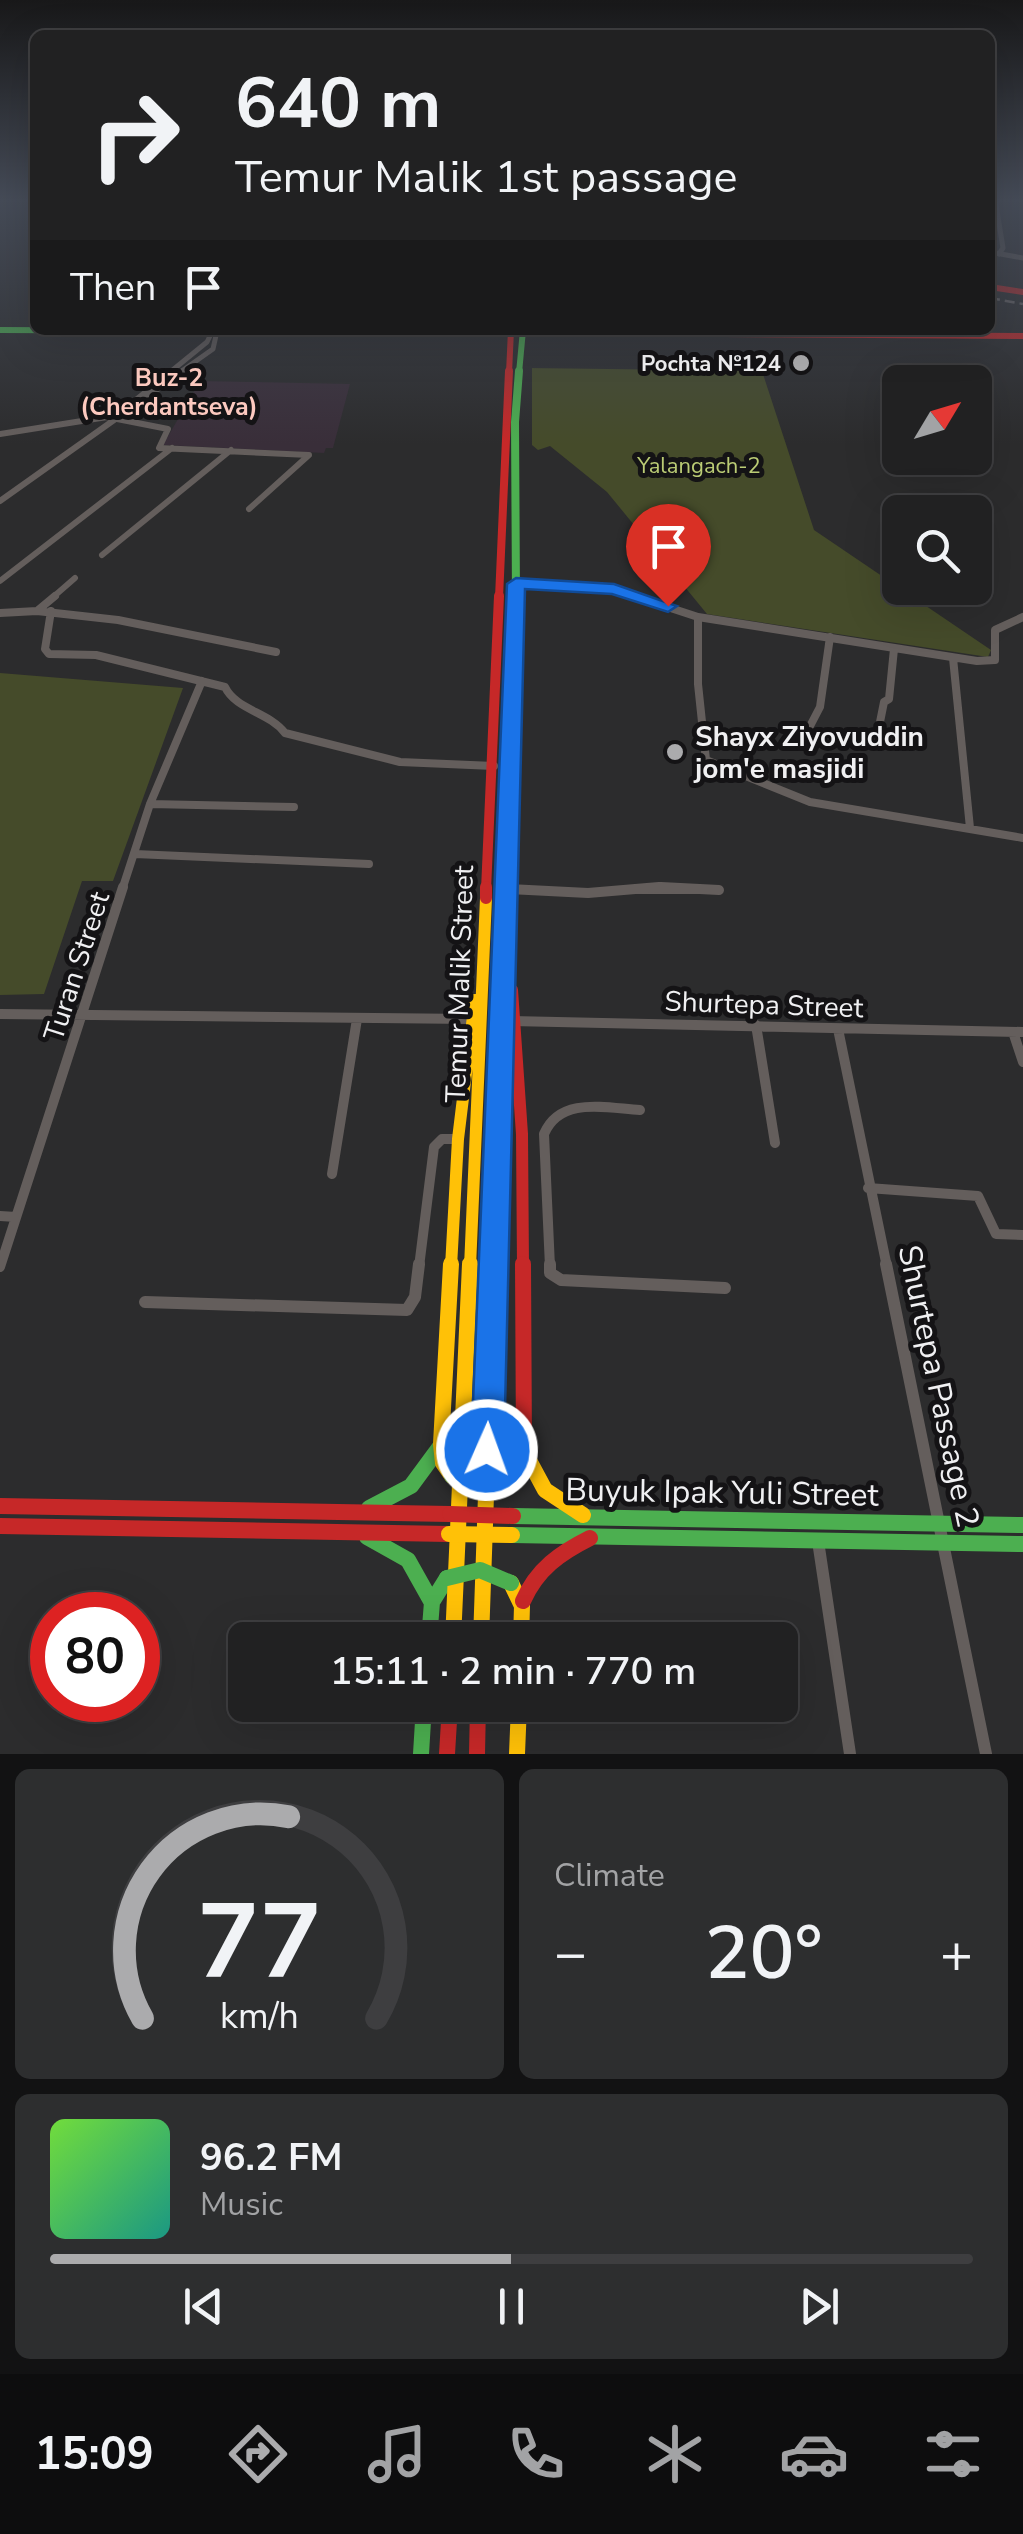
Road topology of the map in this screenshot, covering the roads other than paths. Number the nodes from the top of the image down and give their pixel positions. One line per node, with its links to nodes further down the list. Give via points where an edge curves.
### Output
1 (995, 289): 2 (main road)
2 (1023, 292)
3 (30, 324): 4 (main road)
4 (0, 327): 5 (main road)
5 (30, 328)
6 (995, 331): 8 (main road)
7 (995, 333): 8 (main road)
8 (1023, 333)
9 (215, 335): 12 (street, via 213,349)
10 (517, 335): 21 (main road, Temur Malik Street)
11 (517, 335): 34 (main road, Temur Malik Street, via 503,446)
12 (115, 419): 13 (street); 14 (street, via 168,429 158,446); 16 (street)
13 (0, 434)
14 (173, 448): 15 (street); 20 (street)
15 (232, 450): 17 (street, via 310,457); 18 (street)
16 (0, 501)
17 (249, 508)
18 (102, 554)
19 (75, 578): 22 (street)
20 (0, 581)
21 (516, 584): 25 (street, via 614,589); 41 (main road, Temur Malik Street)
22 (38, 611): 23 (street); 24 (street)
23 (51, 611): 29 (street); 31 (street, via 49,654 96,655)
24 (0, 613)
25 (698, 617): 27 (street); 37 (street, via 706,760 810,802)
26 (1023, 617): 30 (street, via 994,630 994,660)
27 (830, 637): 28 (street); 33 (street, via 820,707)
28 (894, 649): 30 (street); 32 (street)
29 (276, 652)
30 (953, 658): 37 (street)
31 (202, 681): 34 (street, via 225,686 230,698 276,721 285,733 400,762); 35 (street, Turan Street)
32 (880, 722)
33 (808, 730)
34 (494, 766): 46 (main road, Temur Malik Street)
35 (150, 804): 36 (street); 39 (street, Turan Street)
36 (294, 808)
37 (970, 828): 38 (street)
38 (1023, 838)
39 (136, 854): 40 (street); 44 (street, Turan Street)
40 (369, 864)
41 (509, 889): 42 (street); 47 (main road, Temur Malik Street)
42 (719, 890)
43 (0, 1014): 44 (street)
44 (84, 1016): 45 (street); 60 (street, Turan Street)
45 (357, 1018): 46 (street); 57 (street)
46 (478, 1019): 55 (main road); 81 (main road, Temur Malik Street)
47 (510, 1021): 48 (street, Shurtepa Street); 53 (main road); 82 (main road, Temur Malik Street)
48 (756, 1025): 49 (street, Shurtepa Street); 56 (street)
49 (838, 1029): 50 (street, Shurtepa Street); 58 (street, Shurtepa Passage 2)
50 (1018, 1032): 51 (street)
51 (1023, 1062)
52 (640, 1110): 54 (street, via 564,1110)
53 (522, 1134): 54 (street); 66 (main road)
54 (544, 1134): 63 (street, via 553,1277)
55 (458, 1139): 64 (street, via 442,1139 434,1147 415,1298 407,1310); 65 (main road)
56 (775, 1143)
57 (332, 1174)
58 (868, 1188): 61 (street, via 978,1196 996,1234); 70 (street, Shurtepa Passage 2)
59 (0, 1216): 60 (street)
60 (16, 1217): 62 (street, Turan Street)
61 (1023, 1235)
62 (0, 1267)
63 (725, 1288)
64 (145, 1302)
65 (441, 1444): 66 (main road, bridge, via 452,1476 479,1484 514,1473); 68 (main road, via 413,1487)
66 (524, 1448): 69 (main road, via 547,1493)
67 (0, 1506): 68 (main road, Buyuk Ipak Yuli Street)
68 (353, 1512): 69 (main road, Buyuk Ipak Yuli Street, bridge)
69 (592, 1517): 70 (main road, Buyuk Ipak Yuli Street)
70 (940, 1523): 71 (main road, Buyuk Ipak Yuli Street); 76 (street, Shurtepa Passage 2)
71 (1023, 1525)
72 (0, 1526): 73 (main road, Buyuk Ipak Yuli Street)
73 (353, 1532): 74 (main road, Buyuk Ipak Yuli Street, bridge); 78 (main road, via 403,1555)
74 (593, 1537): 75 (main road, Buyuk Ipak Yuli Street); 79 (main road, via 545,1562)
75 (818, 1540): 76 (main road, Buyuk Ipak Yuli Street); 92 (street)
76 (944, 1543): 77 (main road, Buyuk Ipak Yuli Street); 93 (street, Shurtepa Passage 2)
77 (1023, 1544)
78 (432, 1602): 79 (main road, bridge, via 447,1578 484,1570 512,1584); 80 (main road)
79 (522, 1606): 83 (main road)
80 (430, 1622)
81 (454, 1622)
82 (482, 1622)
83 (522, 1622)
84 (423, 1722): 88 (main road)
85 (449, 1722): 89 (main road)
86 (478, 1722): 90 (main road)
87 (518, 1722): 91 (main road)
88 (421, 1754)
89 (447, 1754)
90 (477, 1754)
91 (517, 1754)
92 (850, 1754)
93 (986, 1754)

